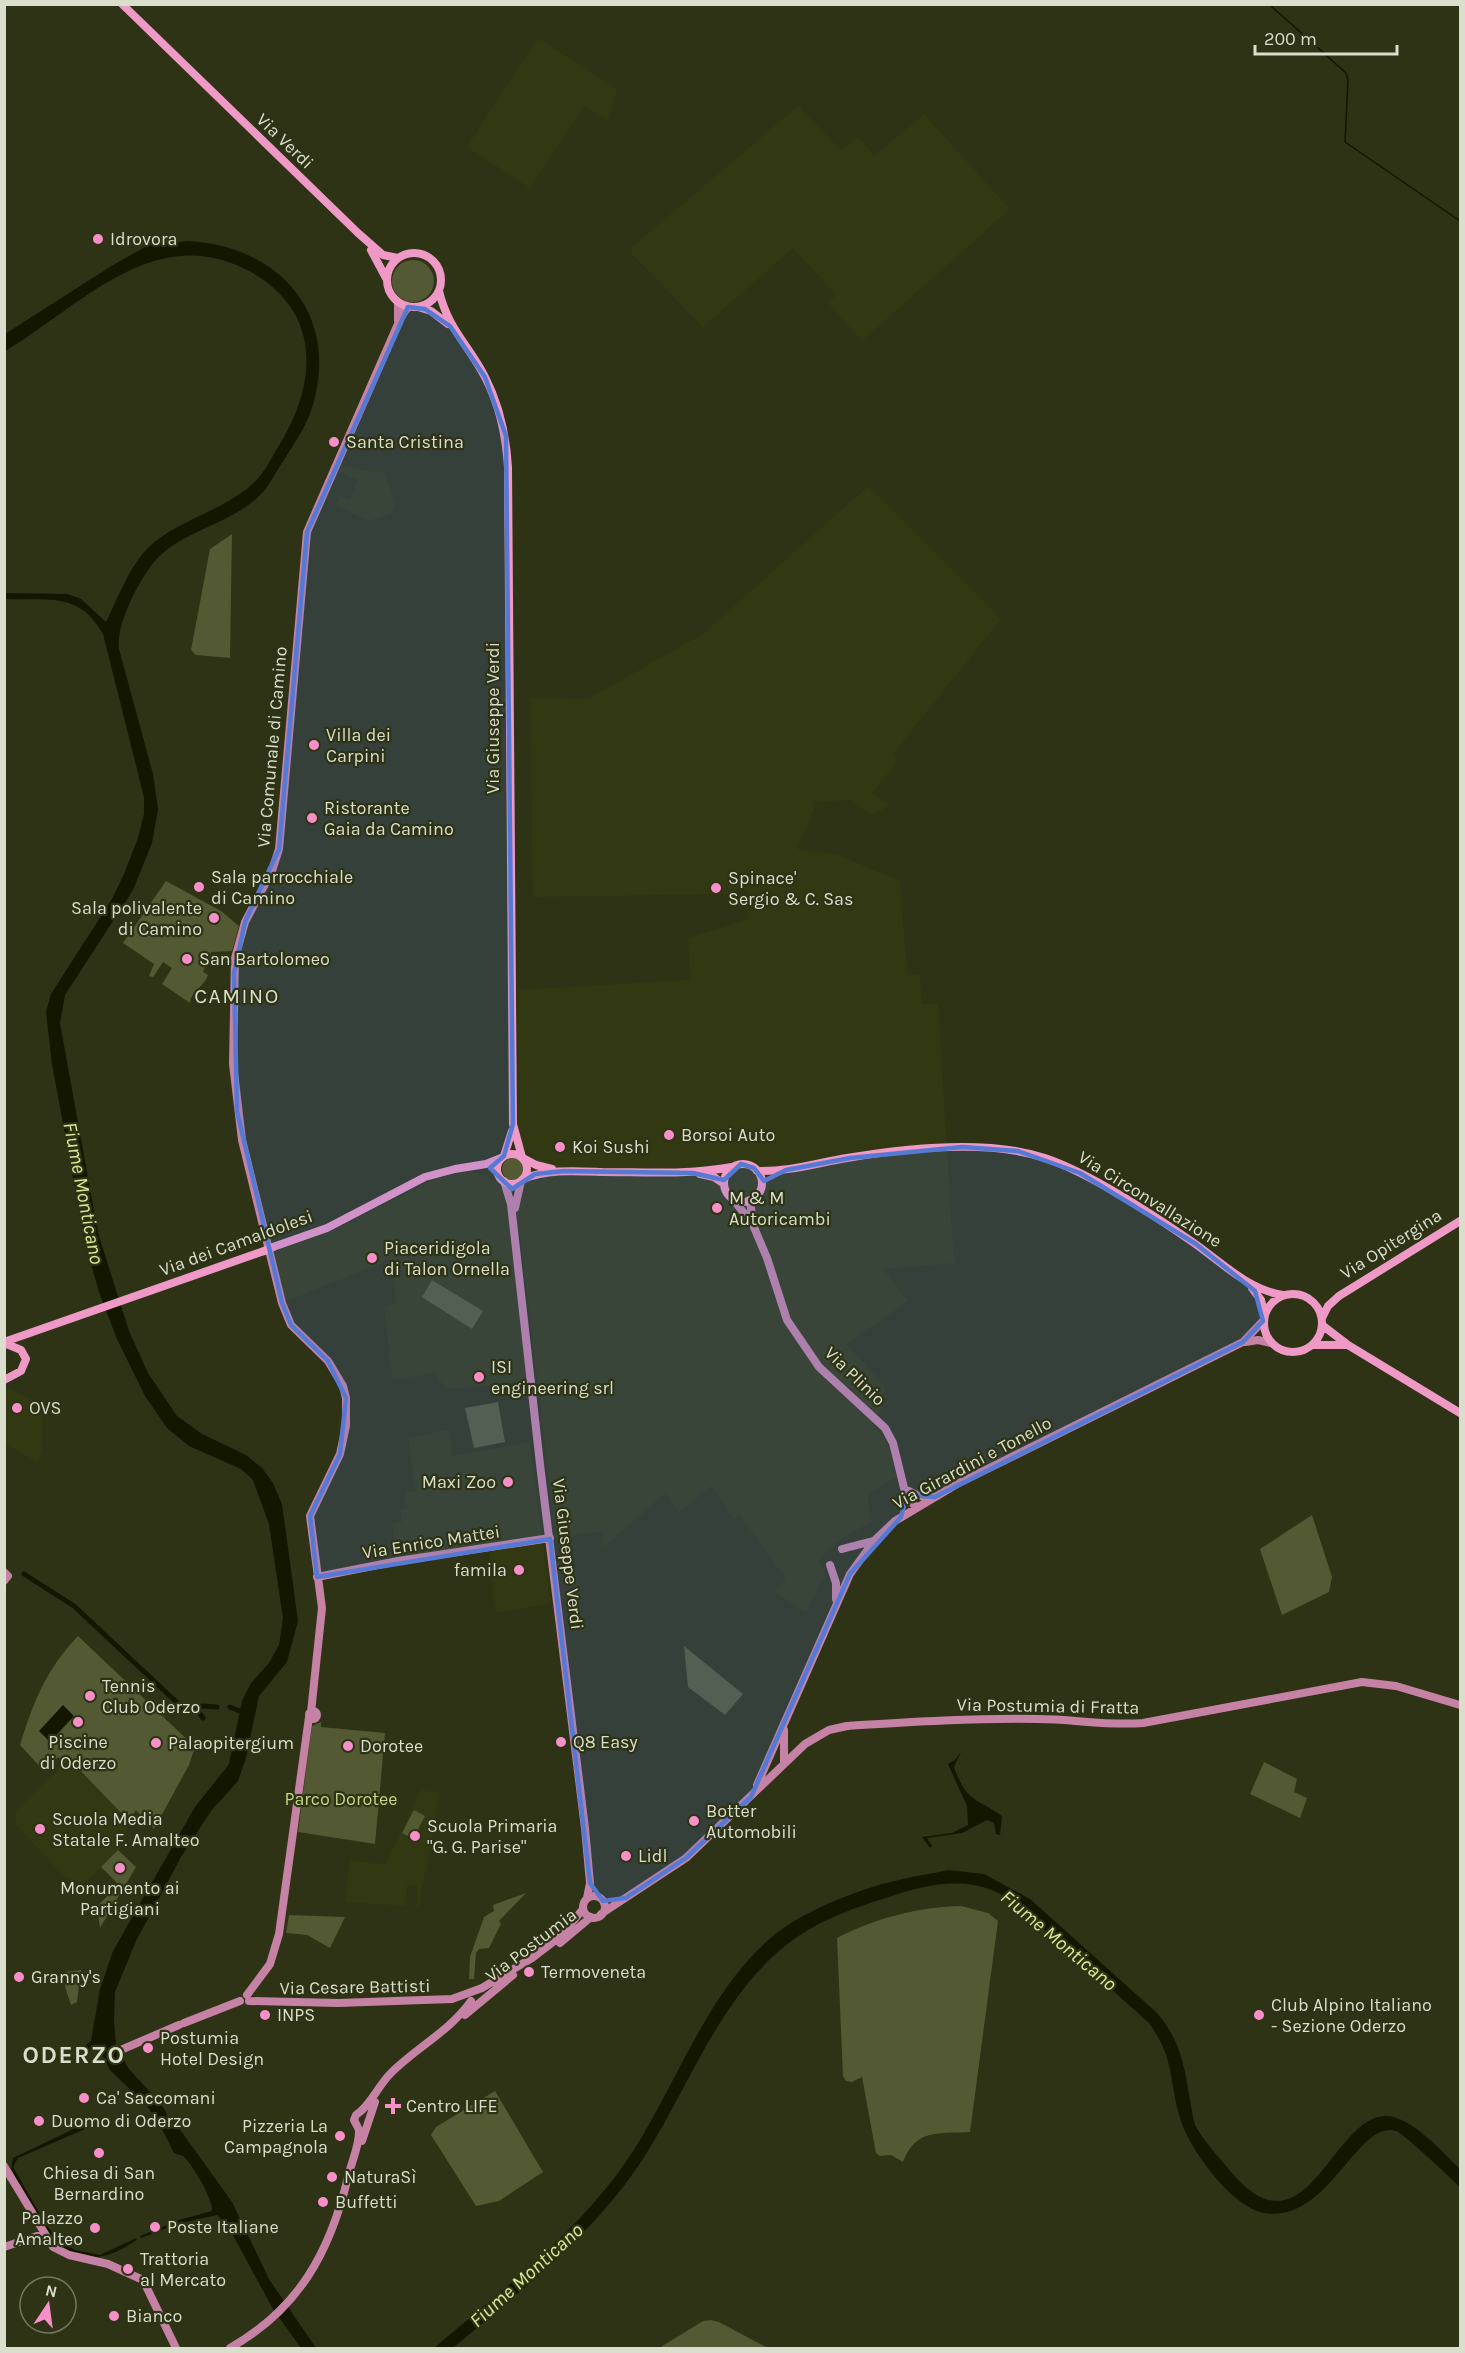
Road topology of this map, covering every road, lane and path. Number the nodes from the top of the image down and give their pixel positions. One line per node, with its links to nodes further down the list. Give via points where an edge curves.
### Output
1 (122, 4): 2 (main road, Via Verdi)
2 (358, 233): 3 (main road, via 383,255); 4 (main road)
3 (398, 258): 4 (main road); 5 (main road, via 413,253 429,258 439,270)
4 (386, 278): 6 (main road, via 389,292)
5 (439, 291): 8 (main road); 10 (main road)
6 (398, 303): 7 (main road); 9 (main road, Via Comunale di Camino)
7 (408, 307): 8 (main road); 9 (main road, Via Comunale di Camino)
8 (418, 308): 10 (main road, via 431,311)
9 (397, 325): 51 (main road, Via Comunale di Camino, via 307,532 279,849 245,922 234,973 237,1111 282,1303 291,1325 328,1361 346,1398 340,1455 310,1516)
10 (450, 326): 11 (main road, Via Giuseppe Verdi, via 471,354 499,406 506,436)
11 (513, 1124): 12 (main road, Via Giuseppe Verdi); 13 (main road, Via Giuseppe Verdi)
12 (502, 1157): 13 (main road, via 513,1154); 14 (main road, Via dei Camaldolesi); 20 (main road, via 497,1166)
13 (522, 1158): 17 (main road); 21 (main road, via 527,1171)
14 (473, 1167): 20 (main road); 36 (main road, Via dei Camaldolesi, bridge, via 455,1168 425,1178 327,1228)
15 (732, 1167): 18 (main road, via 746,1164); 19 (main road); 22 (main road)
16 (786, 1170): 18 (main road, Via Circonvallazione); 23 (main road, Via Circonvallazione); 29 (main road, Via Circonvallazione, via 850,1158 962,1147 993,1147 1031,1154 1092,1180 1184,1236)
17 (564, 1171): 19 (main road); 21 (main road, via 535,1174)
18 (758, 1171): 23 (main road)
19 (693, 1173): 22 (main road, via 714,1177)
20 (502, 1179): 21 (main road, via 513,1184); 28 (main road, Via Giuseppe Verdi, via 511,1200)
21 (522, 1180): 28 (main road, Via Giuseppe Verdi, via 516,1195)
22 (724, 1184): 24 (main road)
23 (761, 1186): 25 (main road)
24 (731, 1197): 25 (main road); 27 (main road, Via Plinio)
25 (750, 1200): 27 (main road, Via Plinio)
26 (1461, 1221): 31 (main road, Via Opitergina)
27 (753, 1225): 42 (main road, Via Plinio, via 781,1308 794,1332 831,1380 885,1428)
28 (514, 1230): 46 (main road, Via Giuseppe Verdi)
29 (1243, 1279): 30 (main road, Via Circonvallazione, via 1263,1291); 33 (main road, Via Circonvallazione, via 1258,1295)
30 (1283, 1295): 32 (main road); 33 (main road, via 1272,1302)
31 (1339, 1296): 32 (main road, Via Opitergina, via 1323,1301); 34 (main road, Via Opitergina, via 1328,1306)
32 (1310, 1299): 34 (main road)
33 (1264, 1318): 35 (main road, Via Girardini e Tonello); 37 (main road, via 1266,1337)
34 (1322, 1322): 38 (main road); 39 (main road)
35 (1244, 1342): 37 (main road, Via Girardini e Tonello); 43 (main road, Via Girardini e Tonello)
36 (4, 1343): 40 (main road, via 21,1350 26,1359 21,1371)
37 (1271, 1343): 38 (main road, via 1287,1352)
38 (1312, 1345): 39 (main road)
39 (1348, 1345): 41 (main road)
40 (4, 1380)
41 (1461, 1413)
42 (906, 1491): 43 (main road); 44 (main road, Via Plinio); 45 (main road)
43 (935, 1497): 44 (main road, Via Girardini e Tonello)
44 (916, 1507): 45 (main road, Via Girardini e Tonello)
45 (901, 1517): 47 (main road, Via Girardini e Tonello)
46 (550, 1539): 51 (main road, Via Enrico Mattei); 61 (main road, Via Giuseppe Verdi)
47 (874, 1541): 48 (main road); 53 (main road, Via Girardini e Tonello, via 857,1563)
48 (843, 1549)
49 (830, 1566): 53 (main road, via 837,1587)
50 (4, 1572): 52 (main road, via 8,1578)
51 (317, 1577): 70 (main road, Via Comunale di Camino, via 322,1614 312,1713 279,1934 270,1964)
52 (4, 1581)
53 (836, 1604): 55 (main road, Via Girardini e Tonello)
54 (1461, 1705): 57 (main road, Via Postumia di Fratta, via 1396,1686 1362,1682 1143,1723 970,1718 848,1726 829,1730)
55 (784, 1728): 56 (main road, Via Girardini e Tonello); 58 (main road, Via Girardini e Tonello)
56 (785, 1737): 57 (main road, via 791,1744); 59 (main road, Via Girardini e Tonello)
57 (805, 1744): 59 (main road, Via Postumia di Fratta)
58 (774, 1750): 59 (main road, via 774,1759); 60 (main road, Via Girardini e Tonello)
59 (784, 1764): 60 (main road, Via Postumia di Fratta)
60 (751, 1797): 64 (main road, Via Postumia di Fratta, via 686,1858)
61 (590, 1883): 62 (main road, Via Giuseppe Verdi); 63 (main road, Via Giuseppe Verdi)
62 (587, 1898): 63 (main road, Via Postumia); 65 (main road, Via Postumia)
63 (600, 1898): 64 (main road); 66 (main road, Via Postumia, via 604,1908)
64 (626, 1898): 66 (main road, Via Postumia di Fratta)
65 (583, 1909): 67 (main road, Via Postumia); 69 (main road, Via Postumia, via 562,1935)
66 (601, 1914): 67 (main road, Via Postumia)
67 (591, 1917): 68 (main road, Via Postumia)
68 (488, 1996): 69 (main road, Via Postumia, via 487,1991); 69 (main road, Via Postumia, via 481,2004)
69 (474, 1997): 70 (main road, Via Cesare Battisti, via 439,2001); 72 (main road, Via Postumia, via 460,2016 414,2055)
70 (245, 1999): 71 (main road, Via Cesare Battisti)
71 (123, 2049)
72 (366, 2115): 73 (main road, Via Postumia); 73 (main road, Via Postumia, via 354,2117)
73 (362, 2127): 78 (main road, Via Postumia, via 346,2187 312,2273 271,2319)
74 (4, 2166): 75 (main road)
75 (43, 2234): 76 (main road); 77 (main road, via 53,2247 69,2255 108,2264 141,2278)
76 (4, 2247)
77 (176, 2349)
78 (230, 2349)

